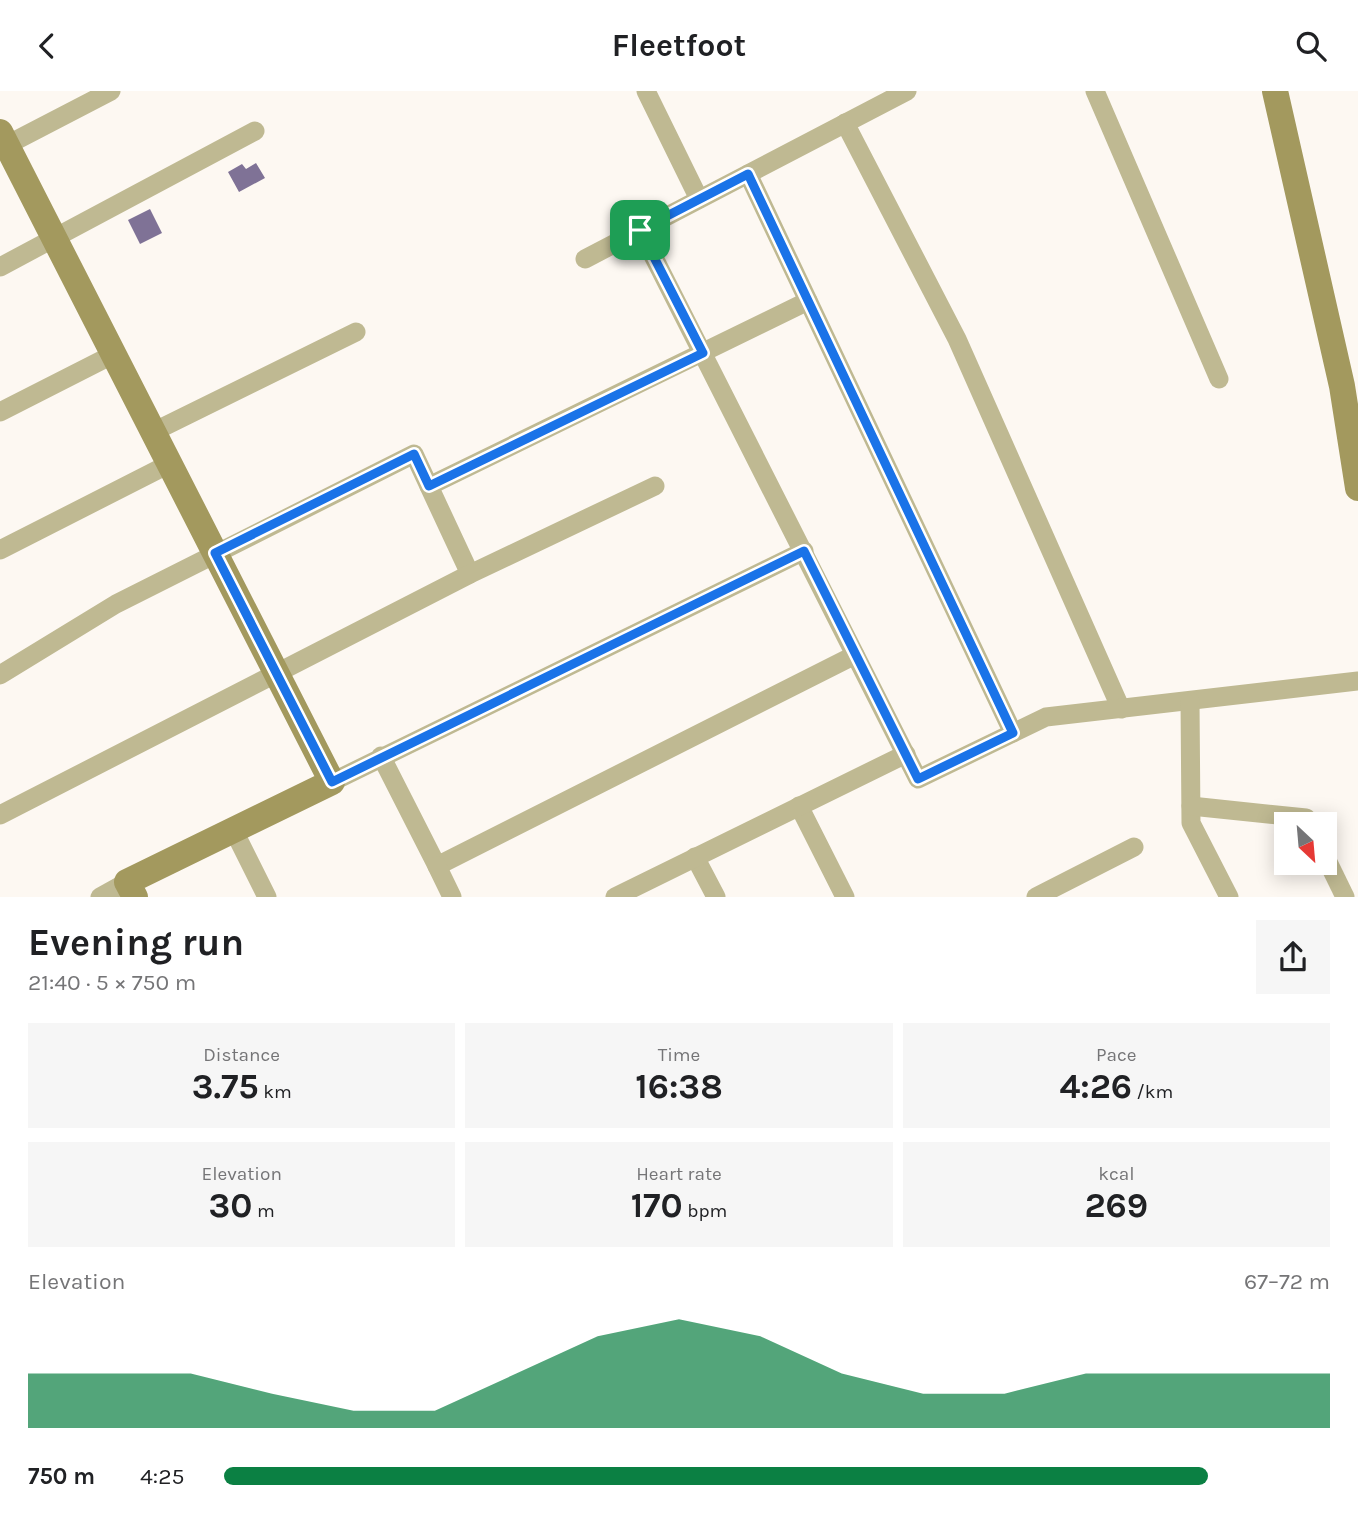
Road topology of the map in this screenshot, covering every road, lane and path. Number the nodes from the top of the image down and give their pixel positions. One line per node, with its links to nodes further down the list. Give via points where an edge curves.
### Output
1 (111, 91): 8 (street)
2 (646, 91): 10 (street)
3 (907, 91): 6 (street)
4 (1094, 91): 19 (street)
5 (1275, 91): 25 (street, via 1342,386)
6 (845, 123): 9 (street); 35 (street, via 957,339)
7 (255, 131): 12 (street)
8 (4, 139): 12 (street)
9 (748, 174): 10 (street); 15 (street)
10 (699, 199): 11 (street)
11 (640, 230): 13 (street); 17 (street)
12 (56, 239): 14 (street); 18 (street)
13 (584, 259)
14 (0, 267)
15 (808, 301): 17 (street); 36 (street)
16 (356, 333): 21 (street)
17 (703, 353): 23 (street); 27 (street)
18 (114, 354): 20 (street); 21 (street)
19 (1219, 379)
20 (0, 412)
21 (153, 432): 22 (street)
22 (169, 464): 26 (street); 28 (street)
23 (429, 486): 28 (street, via 414,454); 29 (street)
24 (655, 486): 29 (street)
25 (1358, 488)
26 (0, 550)
27 (804, 551): 30 (street); 38 (street)
28 (215, 553): 31 (street); 32 (street, via 116,604)
29 (470, 574): 31 (street)
30 (855, 655): 37 (street); 47 (street)
31 (275, 674): 39 (street); 42 (street)
32 (0, 675)
33 (1358, 681): 34 (street)
34 (1191, 701): 35 (street); 41 (street)
35 (1121, 709): 36 (street, via 1046,717)
36 (1013, 733): 37 (street, via 918,779)
37 (906, 754): 40 (street)
38 (381, 756): 39 (street); 47 (street)
39 (332, 782): 44 (street)
40 (799, 806): 46 (street); 55 (street)
41 (1191, 806): 43 (street); 57 (street, via 1191,823)
42 (0, 815)
43 (1274, 815)
44 (233, 829): 49 (street); 51 (street)
45 (1134, 847): 56 (street)
46 (695, 857): 53 (street); 54 (street)
47 (438, 866): 52 (street)
48 (1334, 875): 58 (street)
49 (131, 889): 50 (street)
50 (100, 897)
51 (267, 897)
52 (452, 897)
53 (615, 897)
54 (716, 897)
55 (845, 897)
56 (1036, 897)
57 (1228, 897)
58 (1345, 897)

